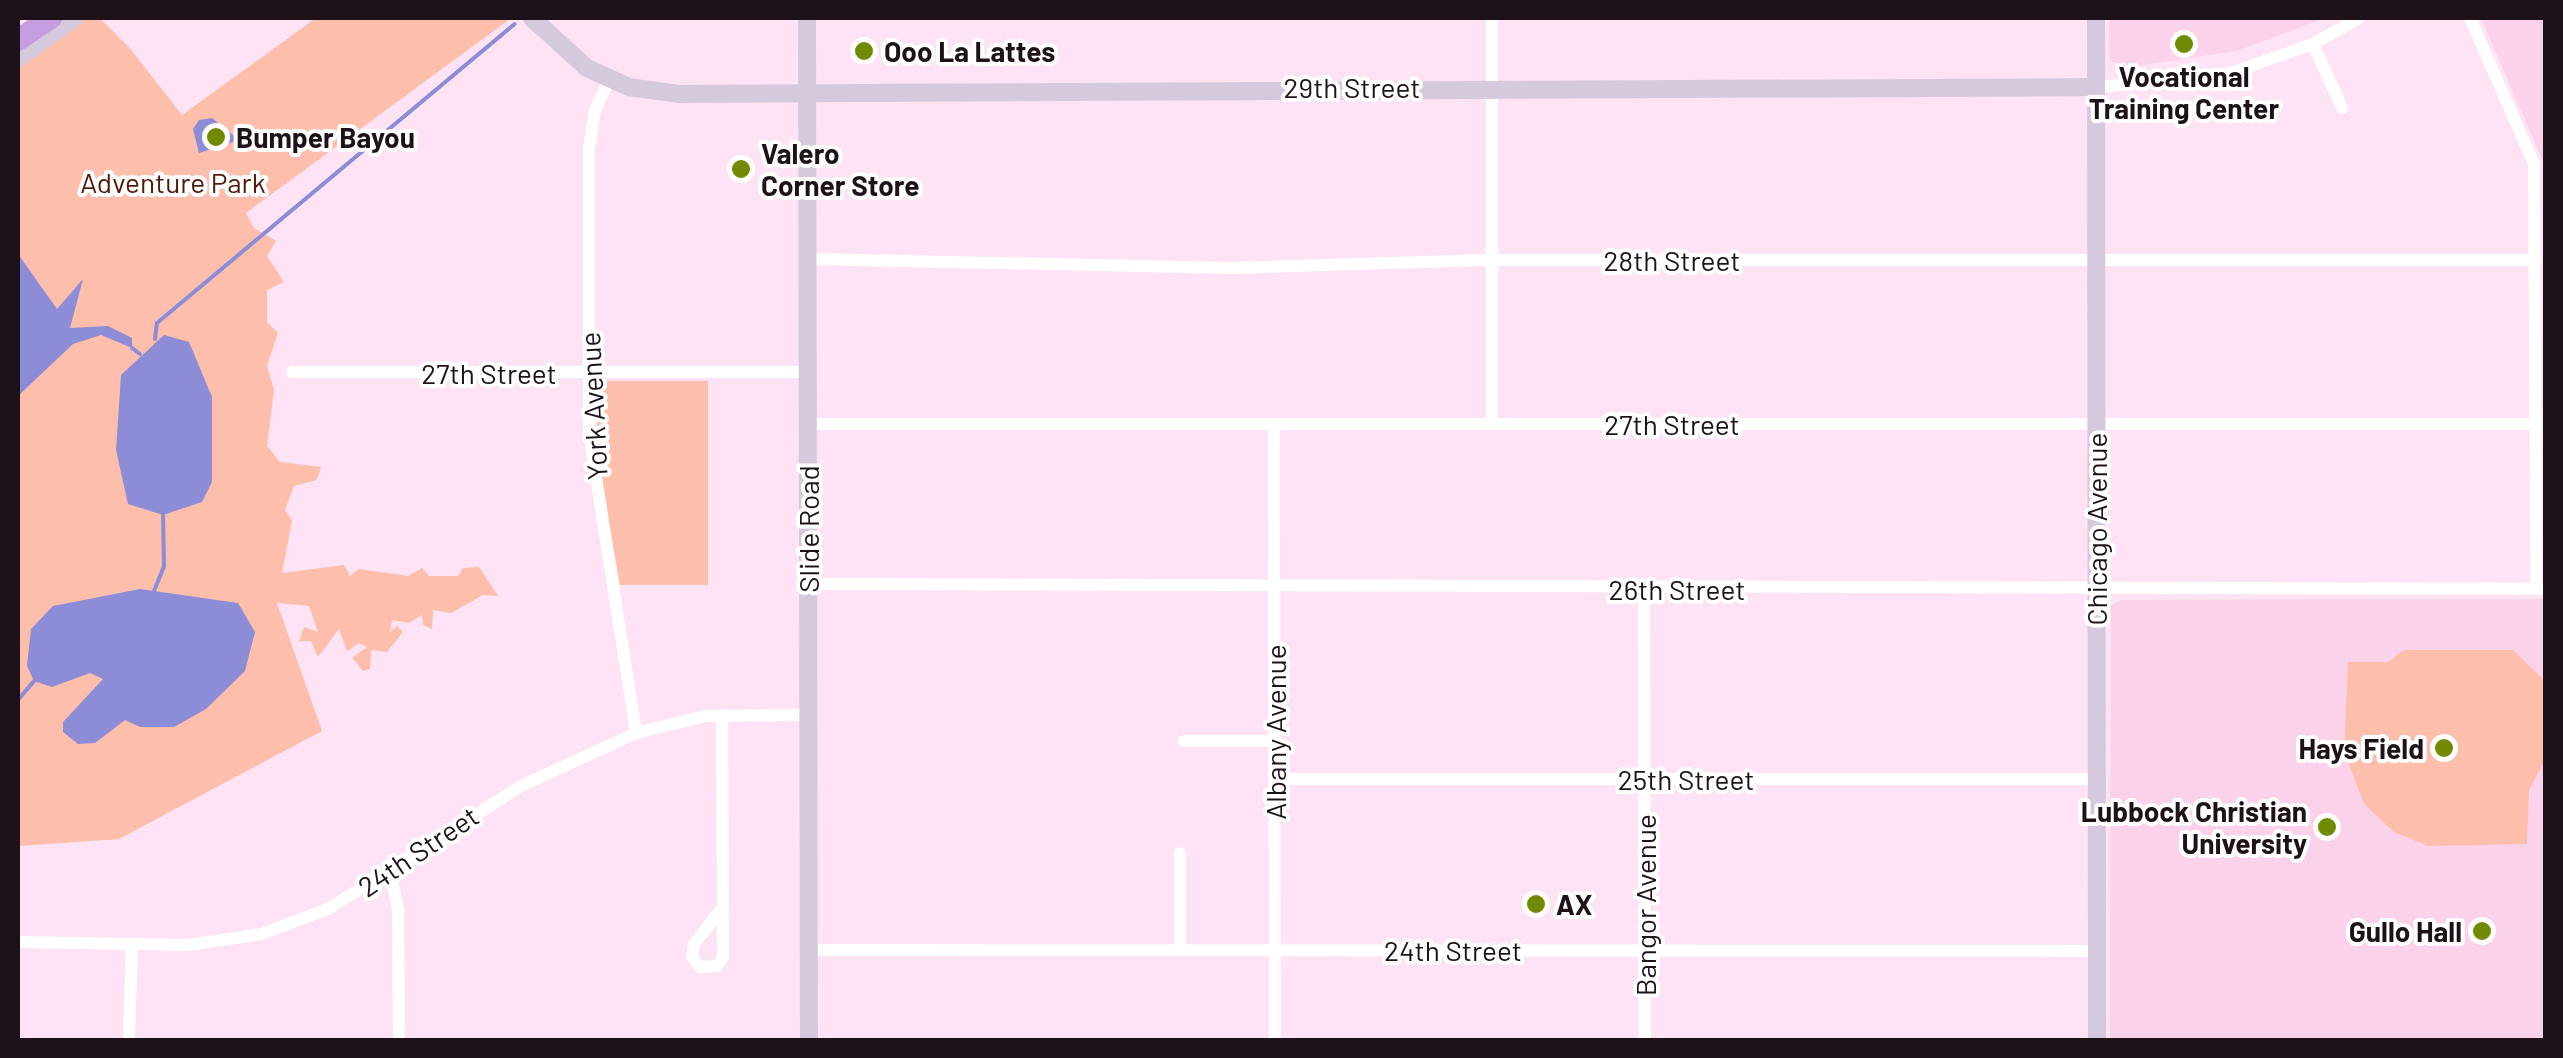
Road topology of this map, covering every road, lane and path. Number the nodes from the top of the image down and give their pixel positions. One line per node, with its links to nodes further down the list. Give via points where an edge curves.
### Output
1 (50, 18): 9 (highway)
2 (74, 18): 11 (street)
3 (532, 18): 12 (street, via 569,56)
4 (807, 18): 15 (street, Slide Road)
5 (1492, 18): 13 (street)
6 (2096, 18): 14 (street, Chicago Avenue)
7 (2359, 18): 10 (street)
8 (2470, 18): 20 (street, via 2532,152)
9 (18, 40)
10 (2313, 44): 14 (street, via 2222,76); 16 (street)
11 (18, 58)
12 (609, 80): 15 (street, 29th Street, via 678,94); 23 (street, York Avenue, via 594,110 589,148)
13 (1492, 86): 14 (street, 29th Street); 15 (street, 29th Street); 18 (street)
14 (2096, 87): 19 (street, Chicago Avenue)
15 (807, 94): 17 (street, Slide Road)
16 (2342, 108)
17 (808, 259): 18 (street, 28th Street, via 1232,268); 22 (street, Slide Road)
18 (1493, 260): 19 (street, 28th Street); 26 (street)
19 (2096, 260): 20 (street, 28th Street); 27 (street, Chicago Avenue)
20 (2536, 260): 28 (street)
21 (292, 372): 23 (street, 27th Street)
22 (807, 372): 23 (street, 27th Street); 24 (street, Slide Road)
23 (588, 373): 36 (street, York Avenue, via 591,458)
24 (808, 424): 25 (street, 27th Street); 29 (street, Slide Road)
25 (1274, 424): 26 (street, 27th Street); 30 (street, Albany Avenue)
26 (1492, 424): 27 (street, 27th Street)
27 (2096, 424): 28 (street, 27th Street); 33 (street, Chicago Avenue)
28 (2536, 424): 32 (street)
29 (808, 584): 30 (street, 26th Street); 35 (street, Slide Road)
30 (1275, 586): 31 (street, 26th Street); 38 (street, Albany Avenue)
31 (1644, 589): 33 (street, 26th Street); 40 (street, Bangor Avenue)
32 (2541, 589): 33 (street, 26th Street)
33 (2096, 590): 41 (street, Chicago Avenue)
34 (722, 715): 35 (street, 24th Street); 36 (street, 24th Street); 44 (street)
35 (808, 715): 47 (street, Slide Road)
36 (636, 733): 43 (street, 24th Street, via 521,786)
37 (1184, 741): 38 (street)
38 (1275, 741): 39 (street, Albany Avenue)
39 (1275, 779): 40 (street, 25th Street); 49 (street, Albany Avenue)
40 (1644, 779): 41 (street, 25th Street); 50 (street, Bangor Avenue)
41 (2096, 779): 51 (street, Chicago Avenue)
42 (1180, 853): 48 (street)
43 (390, 871): 46 (street, 24th Street, via 330,908 262,934); 53 (street, via 398,909)
44 (720, 910)
45 (18, 942): 46 (street, 24th Street)
46 (132, 946): 52 (street)
47 (809, 950): 48 (street, 24th Street); 54 (street, Slide Road)
48 (1180, 950): 49 (street, 24th Street)
49 (1274, 950): 50 (street, 24th Street); 55 (street, Albany Avenue)
50 (1645, 950): 51 (street, 24th Street); 56 (street, Bangor Avenue)
51 (2097, 951): 57 (street, Chicago Avenue)
52 (129, 1040)
53 (399, 1040)
54 (808, 1040)
55 (1274, 1040)
56 (1645, 1040)
57 (2097, 1040)

